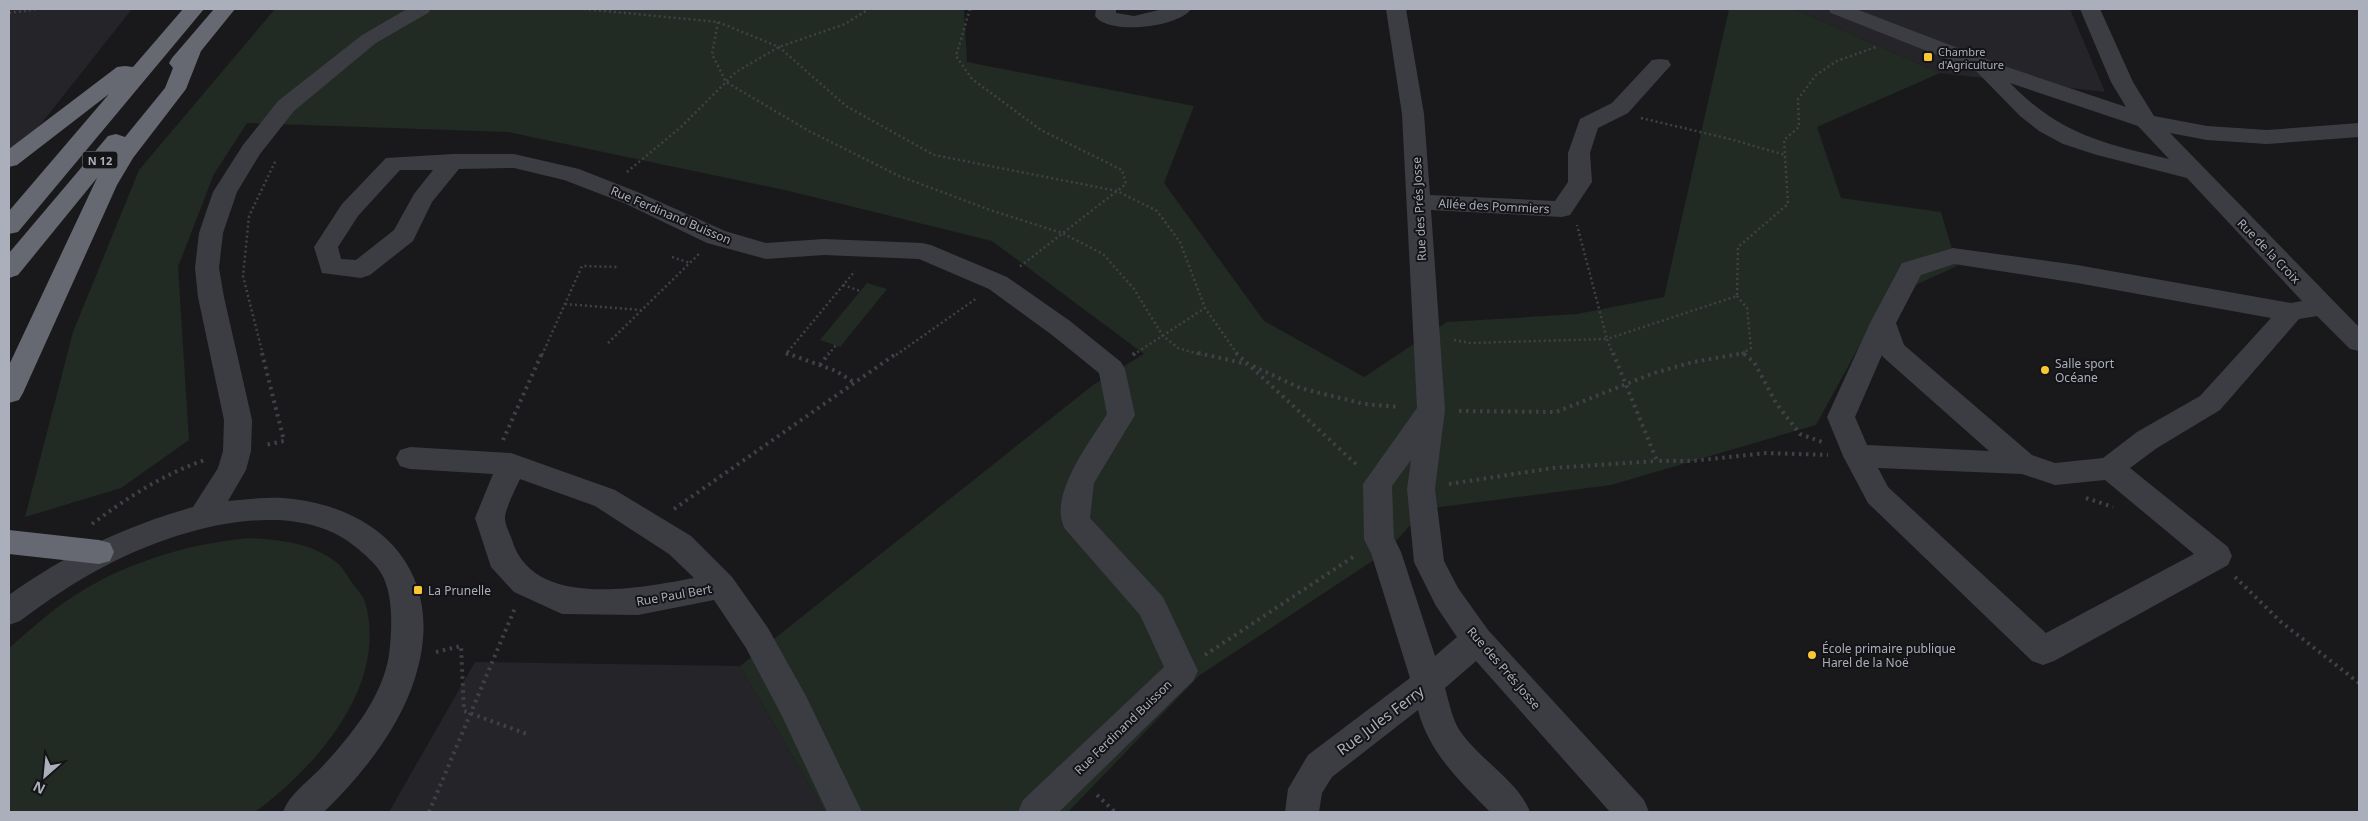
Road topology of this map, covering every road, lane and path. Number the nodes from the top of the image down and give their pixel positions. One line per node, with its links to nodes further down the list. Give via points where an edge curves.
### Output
1 (38, 9): 13 (path)
2 (194, 9): 15 (highway, N 12)
3 (225, 9): 18 (highway, N 12)
4 (421, 9): 76 (street, via 369,39 286,106 251,150 225,192 211,233 207,268 238,420 237,451 232,470)
5 (584, 9): 14 (path)
6 (869, 9): 17 (path, via 845,24)
7 (970, 9): 31 (path, via 956,56 972,79 1042,130 1122,170 1126,184)
8 (1106, 9): 9 (street, via 1105,16 1122,23 1150,20)
9 (1181, 9)
10 (1396, 9): 32 (street, Rue des Prés Josse, via 1413,114)
11 (1838, 9): 16 (street)
12 (2090, 9): 23 (street, Rue de la Croix, via 2122,82)
13 (9, 13)
14 (718, 22): 17 (path); 21 (path, via 712,54)
15 (170, 38): 27 (highway); 34 (highway, N 12)
16 (1911, 38): 20 (street); 26 (path, via 1836,61 1816,75 1798,99 1799,127 1784,140)
17 (779, 47): 21 (path, via 736,72); 31 (path, via 846,106 934,155)
18 (191, 50): 41 (highway, N 12); 64 (highway, via 175,89 123,155 105,186)
19 (1660, 65): 22 (street, Allée des Pommiers)
20 (1983, 66): 23 (street); 29 (street, via 2013,100 2057,132 2089,144)
21 (726, 82): 30 (path, via 681,127); 35 (path, via 809,131 899,176)
22 (1620, 108): 26 (path, via 1646,120 1730,139); 33 (street, Allée des Pommiers, via 1588,124 1579,153 1580,182)
23 (2146, 120): 25 (street); 29 (street, Rue de la Croix)
24 (2359, 130): 25 (street, via 2266,137)
25 (2207, 133): 29 (street, via 2196,140)
26 (1785, 156): 45 (path, via 1788,204 1738,247)
27 (9, 160)
28 (453, 161): 28 (street, Rue Ferdinand Buisson, via 394,163 350,210 326,247 331,267 361,269 404,236 422,199); 30 (street, Rue Ferdinand Buisson, via 514,161 571,174)
29 (2186, 164): 47 (street, Rue de la Croix)
30 (607, 188): 36 (street, Rue Ferdinand Buisson)
31 (1116, 191): 35 (path); 48 (path, via 1157,211 1180,242)
32 (1419, 202): 33 (street, Allée des Pommiers); 52 (street, Rue des Prés Josse)
33 (1562, 209): 54 (path, via 1576,220)
34 (9, 226)
35 (1062, 234): 42 (path); 53 (path, via 1103,254 1134,289)
36 (716, 237): 37 (street, Rue Ferdinand Buisson, via 766,251 824,247); 39 (path)
37 (874, 249): 42 (street, Rue Ferdinand Buisson, via 922,251); 43 (path)
38 (672, 257): 39 (path)
39 (690, 263): 49 (path)
40 (619, 268): 46 (path, via 582,266)
41 (9, 269)
42 (998, 283): 61 (street, Rue Ferdinand Buisson); 62 (path)
43 (843, 285): 44 (path); 60 (path, via 786,354)
44 (860, 291)
45 (1737, 296): 54 (path); 58 (path, via 1747,308 1751,348)
46 (565, 304): 49 (path); 70 (path)
47 (2322, 306): 50 (street); 55 (street, Rue de la Croix)
48 (1205, 308): 53 (path); 59 (path, via 1236,352)
49 (641, 310): 56 (path)
50 (2291, 312): 51 (street, via 2077,274 1953,256 1911,269); 71 (street, via 2210,403 2147,440)
51 (1882, 323): 66 (street, via 1841,417); 69 (street, via 1892,350)
52 (1426, 335): 54 (path, via 1470,342); 65 (street, Rue des Prés Josse)
53 (1163, 336): 59 (path, via 1178,348); 61 (path)
54 (1607, 339): 63 (path)
55 (2359, 342)
56 (608, 343)
57 (836, 345): 60 (path)
58 (1744, 354): 63 (path, via 1693,362); 66 (path, via 1754,362 1776,403 1800,434)
59 (1249, 364): 65 (path, via 1300,388 1364,404); 72 (path)
60 (820, 365): 62 (path)
61 (1112, 370): 87 (street, Rue Ferdinand Buisson, via 1121,415 1080,482 1075,521 1152,606)
62 (855, 383): 77 (path)
63 (1625, 384): 65 (path, via 1556,412); 68 (path)
64 (9, 392)
65 (1431, 410): 72 (street); 73 (street, Rue des Prés Josse)
66 (1857, 456): 68 (path, via 1766,453); 69 (street); 81 (street, via 1878,495 2043,651)
67 (410, 458): 70 (street, Rue Paul Bert)
68 (1657, 461): 73 (path, via 1602,462 1497,474)
69 (2022, 463): 71 (street, via 2055,474)
70 (502, 464): 77 (street, Rue Paul Bert, via 605,498); 82 (street, Rue Paul Bert, via 490,518 502,558)
71 (2110, 468): 81 (street, via 2217,556)
72 (1377, 484): 78 (street)
73 (1421, 489): 85 (street, Rue des Prés Josse, via 1429,562 1447,597)
74 (2083, 498): 75 (path)
75 (2116, 508)
76 (204, 515): 80 (street, via 152,530); 86 (street, via 265,509 319,515 363,534 393,565 407,607)
77 (650, 526): 83 (street, Rue Paul Bert, via 680,545)
78 (1379, 539): 87 (path); 88 (street)
79 (9, 542): 80 (highway)
80 (99, 552): 84 (street, via 45,584)
81 (2211, 560): 89 (path, via 2233,575 2280,622)
82 (525, 583): 83 (street, Rue Paul Bert, via 562,601 628,602); 90 (path)
83 (721, 586): 93 (street, Rue Paul Bert, via 757,638 794,706)
84 (9, 612)
85 (1478, 640): 88 (street, Rue Jules Ferry); 99 (street, Rue des Prés Josse)
86 (404, 658): 90 (path, via 461,646 464,711); 92 (street, via 389,700)
87 (1182, 671): 96 (street, Rue Ferdinand Buisson)
88 (1428, 683): 97 (street, Rue Jules Ferry, via 1320,766 1305,789); 98 (street, via 1438,722 1448,742)
89 (2359, 683)
90 (470, 713): 91 (path); 95 (path)
91 (527, 734)
92 (331, 799): 94 (street)
93 (840, 810)
94 (300, 812)
95 (429, 812)
96 (1034, 812)
97 (1302, 812)
98 (1513, 812)
99 (1632, 812)

